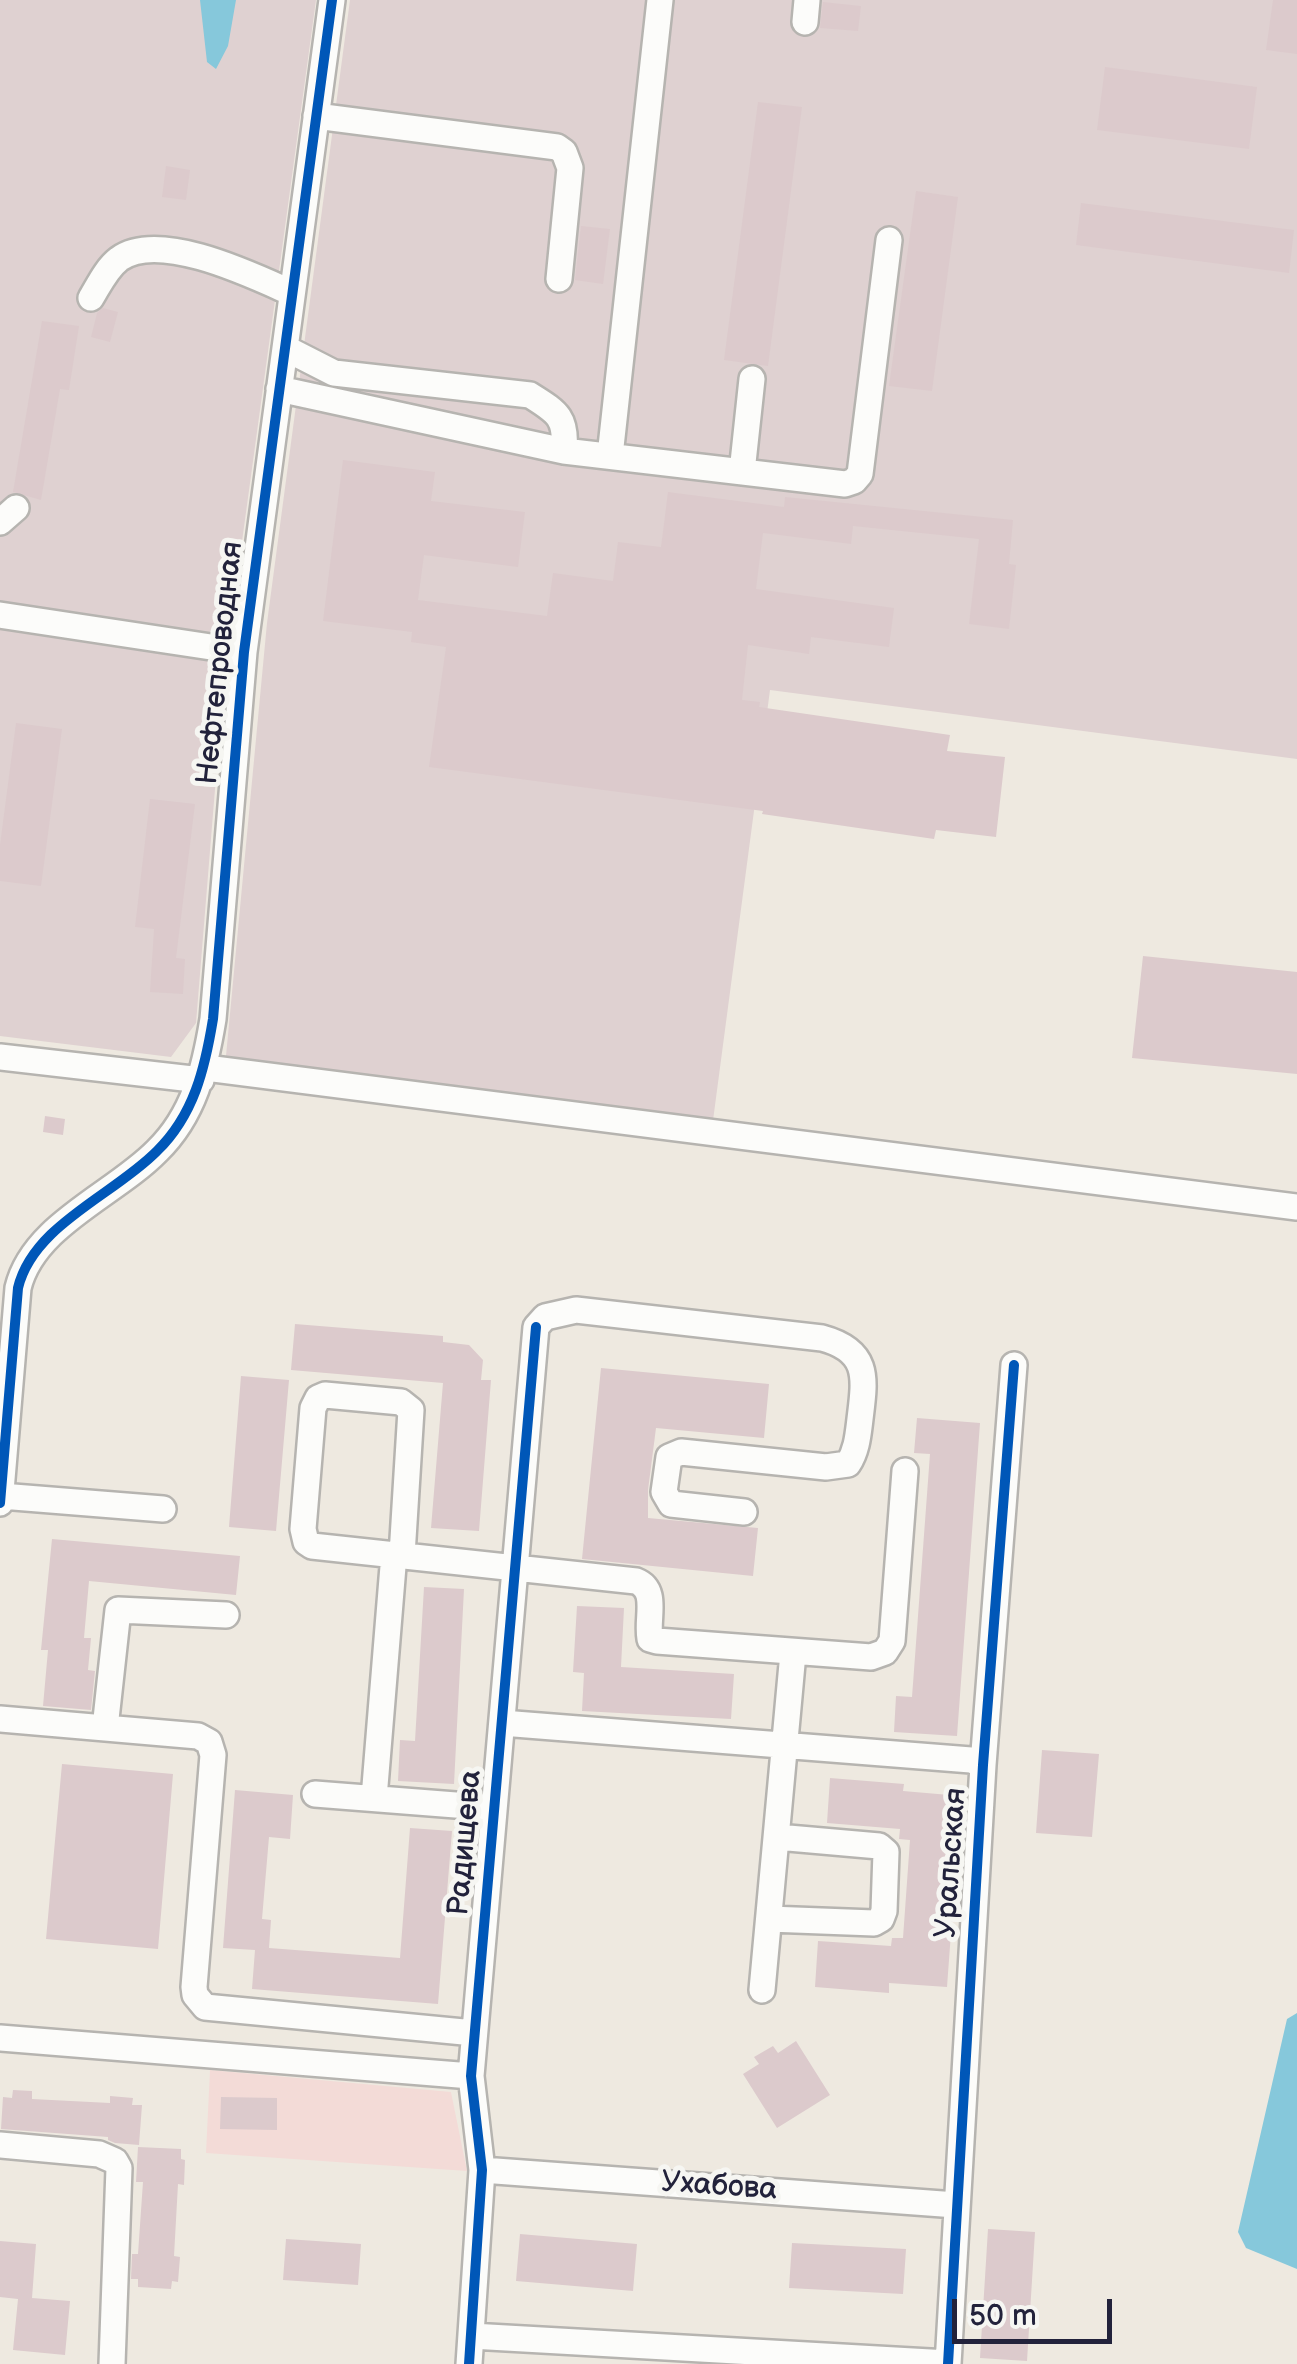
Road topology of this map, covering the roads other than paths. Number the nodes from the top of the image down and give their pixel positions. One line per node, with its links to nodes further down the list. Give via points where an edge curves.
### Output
1 (332, 0): 3 (street, Нефтепроводная)
2 (660, 0): 12 (street)
3 (316, 116): 5 (street, via 557,147 570,168); 6 (street, Нефтепроводная)
4 (889, 240): 13 (street, via 860,474 845,484)
5 (559, 280)
6 (292, 294): 7 (street, via 241,270 148,248 117,261); 8 (street, Нефтепроводная)
7 (91, 298)
8 (285, 348): 10 (street, Нефтепроводная); 11 (street, via 334,374 530,396 554,410 566,428)
9 (752, 379): 13 (street)
10 (279, 388): 11 (street); 15 (street, Нефтепроводная)
11 (564, 451): 12 (street)
12 (610, 456): 13 (street)
13 (742, 472)
14 (0, 615): 15 (street)
15 (244, 652): 17 (street, Нефтепроводная)
16 (0, 1056): 17 (street)
17 (203, 1074): 18 (street); 20 (street, Нефтепроводная, via 158,1150 27,1260)
18 (1297, 1207)
19 (1014, 1365): 33 (street, Уральская)
20 (5, 1390): 22 (street)
21 (905, 1471): 28 (street, via 889,1647 871,1657)
22 (0, 1499): 23 (street)
23 (162, 1509)
24 (744, 1512): 26 (street, Радищева, via 671,1504 664,1492 669,1456 848,1464 857,1443 864,1378 849,1350 822,1338 576,1310 546,1317 536,1327)
25 (398, 1555): 25 (street, via 412,1410 400,1402 318,1398 304,1536 312,1546); 26 (street); 35 (street)
26 (515, 1568): 28 (street, via 644,1584 650,1639); 30 (street, Радищева)
27 (226, 1616): 31 (street, via 118,1610)
28 (793, 1653): 32 (street)
29 (0, 1719): 31 (street)
30 (502, 1723): 32 (street); 36 (street, Радищева)
31 (105, 1728): 40 (street, via 198,1736 212,1748 198,2002)
32 (786, 1745): 33 (street); 37 (street)
33 (983, 1765): 45 (street, Уральская)
34 (315, 1794): 35 (street)
35 (374, 1798): 36 (street)
36 (494, 1808): 40 (street, Радищева)
37 (777, 1837): 38 (street); 38 (street, via 879,1846 886,1852 884,1912 874,1923)
38 (769, 1920): 39 (street)
39 (762, 1990)
40 (474, 2033): 42 (street, Радищева)
41 (0, 2038): 42 (street)
42 (471, 2076): 44 (street, Радищева)
43 (0, 2144): 48 (street, via 100,2154 119,2168)
44 (482, 2170): 45 (street, Ухабова); 46 (street, Радищева)
45 (956, 2205): 47 (street, Уральская)
46 (471, 2336): 47 (street, Уральская); 49 (street, Радищева)
47 (948, 2363)
48 (112, 2364)
49 (468, 2364)

